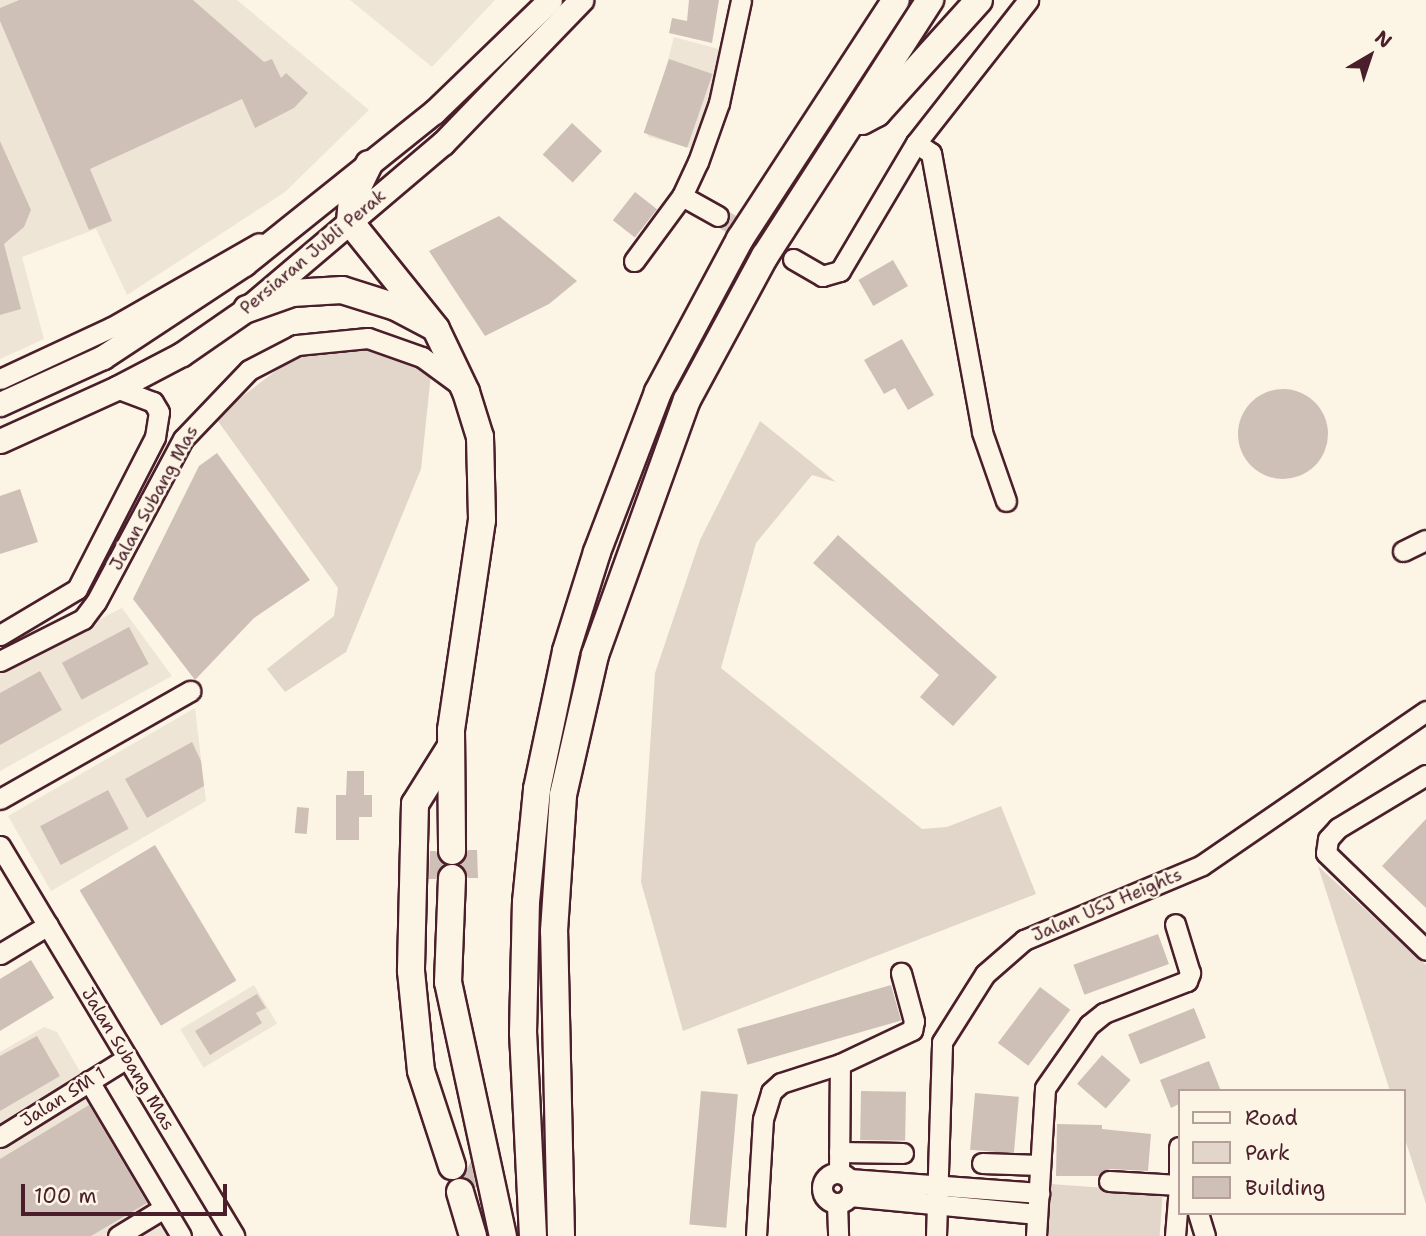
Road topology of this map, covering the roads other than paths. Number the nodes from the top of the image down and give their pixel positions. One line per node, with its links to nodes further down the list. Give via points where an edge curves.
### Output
1 (550, 0): 10 (main road, Persiaran Jubli Perak, via 433,112)
2 (581, 0): 14 (main road, Persiaran Jubli Perak, via 443,143)
3 (741, 0): 11 (street, via 719,103)
4 (896, 0): 66 (highway, via 740,239 658,392 597,552 566,651 537,789 527,902 523,1033)
5 (930, 0): 8 (highway)
6 (979, 0): 8 (highway, via 877,113)
7 (1028, 0): 9 (street)
8 (846, 130): 67 (highway, via 765,256 687,400 595,655 563,795 554,932)
9 (916, 143): 15 (street, via 841,271 822,276); 24 (street, via 931,153 982,432)
10 (369, 164): 13 (main road, Persiaran Jubli Perak); 14 (highway, via 352,199)
11 (682, 196): 12 (street); 16 (street)
12 (718, 216)
13 (301, 219): 19 (street, via 112,327); 22 (main road, Persiaran Jubli Perak, via 103,357)
14 (350, 222): 17 (main road, Persiaran Jubli Perak); 18 (highway)
15 (793, 259)
16 (634, 261)
17 (247, 309): 18 (highway, via 292,293 342,290 396,307); 20 (main road, Persiaran Jubli Perak, via 182,354)
18 (436, 329): 21 (highway)
19 (0, 379)
20 (117, 388): 23 (main road, Persiaran Jubli Perak); 27 (street, Jalan Subang Mas, via 153,402 159,412 155,437 77,589)
21 (466, 392): 28 (street, Jalan Subang Mas, via 422,357 368,338 297,345 249,370 183,439 83,619); 31 (highway, via 480,437 482,520)
22 (0, 404)
23 (0, 440)
24 (1006, 501)
25 (1426, 540): 26 (street)
26 (1403, 551)
27 (0, 635)
28 (0, 661)
29 (190, 691): 33 (street)
30 (1426, 711): 56 (street, Jalan USJ Heights, via 1202,865 1024,940 985,974 942,1042)
31 (450, 748): 35 (highway); 50 (highway, via 415,804 411,971 421,1070)
32 (1426, 775): 39 (street, via 1338,828 1328,839 1326,853)
33 (0, 799)
34 (0, 846): 38 (street, Jalan Subang Mas)
35 (452, 851)
36 (452, 878): 65 (highway, via 448,982)
37 (1175, 924): 49 (street, via 1190,973 1187,981 1104,1013 1090,1025 1045,1088)
38 (48, 926): 40 (street); 42 (street, Jalan Subang Mas)
39 (1426, 950)
40 (0, 954)
41 (901, 973): 43 (street, via 914,1021 912,1030)
42 (127, 1058): 44 (street, Jalan SM 1); 63 (street, Jalan Subang Mas)
43 (840, 1064): 46 (street); 68 (street, via 780,1083 768,1098)
44 (89, 1082): 45 (street, Jalan SM 1); 58 (street)
45 (0, 1137)
46 (839, 1152): 47 (street); 53 (street)
47 (903, 1153)
48 (982, 1163): 49 (street)
49 (1040, 1165): 55 (street)
50 (452, 1166)
51 (1109, 1181): 52 (street)
52 (1178, 1185)
53 (844, 1188): 56 (street); 69 (street)
54 (460, 1192): 64 (highway)
55 (1038, 1193): 56 (street); 59 (street)
56 (936, 1195): 59 (street); 70 (street, Jalan USJ Heights)
57 (1178, 1198): 72 (street)
58 (164, 1208): 61 (street); 62 (street)
59 (1037, 1214): 71 (street)
60 (1199, 1215): 73 (street)
61 (118, 1236)
62 (181, 1236)
63 (233, 1236)
64 (473, 1236)
65 (503, 1236)
66 (533, 1236)
67 (561, 1236)
68 (756, 1236)
69 (838, 1236)
70 (936, 1236)
71 (1036, 1236)
72 (1175, 1236)
73 (1205, 1236)

